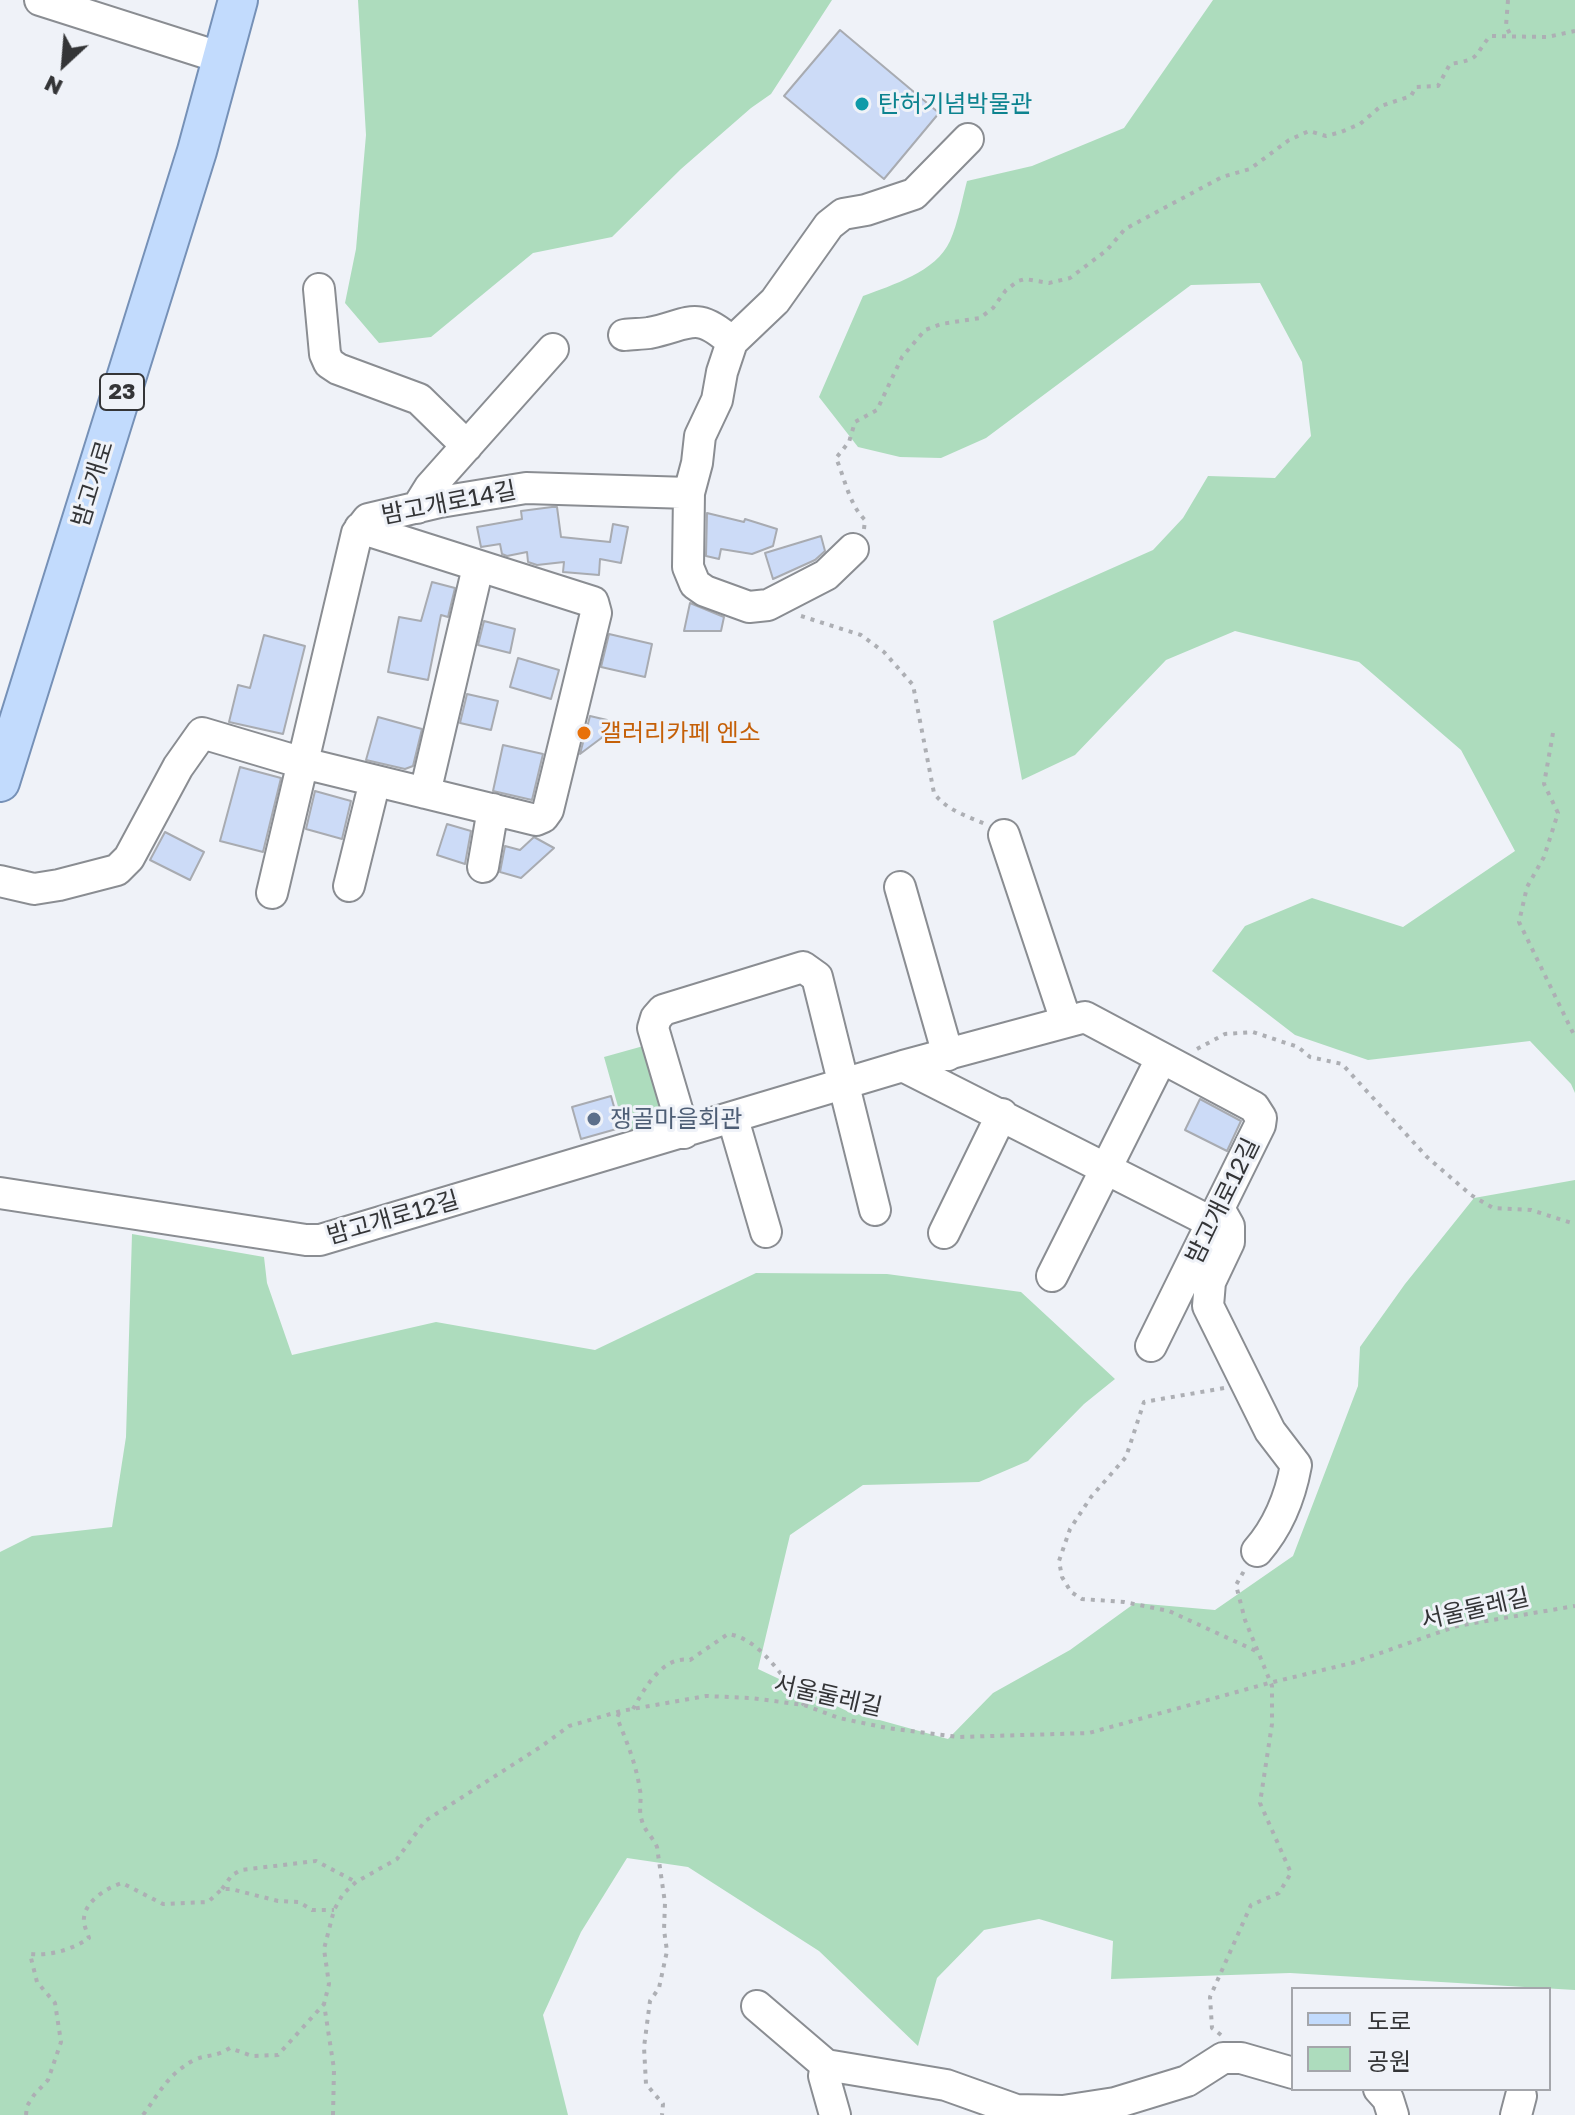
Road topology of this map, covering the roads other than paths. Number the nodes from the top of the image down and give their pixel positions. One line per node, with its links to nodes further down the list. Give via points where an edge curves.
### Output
1 (40, 0): 3 (street)
2 (238, 0): 3 (main road, 밤고개로 / 23)
3 (222, 58): 17 (main road, 밤고개로 / 23)
4 (968, 139): 7 (street, via 914,194 843,214 829,225 775,301)
5 (319, 289): 9 (street, via 329,363 419,399)
6 (624, 335): 7 (street, via 686,321 701,322)
7 (732, 342): 10 (street, via 717,400 700,436)
8 (553, 349): 9 (street)
9 (467, 446): 11 (street)
10 (689, 493): 11 (street, 밤고개로14길, via 526,488); 13 (street, via 688,567 695,584 749,607 768,605 826,575)
11 (417, 508): 12 (street, 밤고개로14길, via 368,519)
12 (360, 528): 14 (street); 15 (street, 밤고개로14길)
13 (853, 549)
14 (478, 567): 18 (street); 19 (street, via 593,602 596,613 548,810 536,820)
15 (303, 763): 16 (street); 22 (street, via 202,733 117,870 34,889); 25 (street, 밤고개로14길)
16 (375, 781): 18 (street); 23 (street)
17 (0, 782)
18 (425, 793): 19 (street)
19 (493, 809): 21 (street)
20 (1004, 835): 26 (street)
21 (483, 867)
22 (0, 881)
23 (349, 886)
24 (900, 887): 27 (street)
25 (272, 893)
26 (1066, 1021): 27 (street, 밤고개로12길); 28 (street, 밤고개로12길, via 1085,1017)
27 (948, 1055): 29 (street, 밤고개로12길)
28 (1166, 1061): 34 (street); 37 (street, 밤고개로12길, via 1254,1107 1261,1118)
29 (903, 1066): 30 (street, 밤고개로12길); 31 (street)
30 (844, 1084): 32 (street, 밤고개로12길); 33 (street, via 817,977 803,967 663,1010 656,1018 653,1028); 36 (street)
31 (1002, 1114): 34 (street); 39 (street)
32 (733, 1119): 33 (street, 밤고개로12길); 38 (street)
33 (684, 1133): 35 (street, 밤고개로12길, via 320,1240)
34 (1107, 1169): 37 (street); 40 (street)
35 (0, 1193)
36 (875, 1210)
37 (1216, 1217): 41 (street, 밤고개로12길); 42 (street, via 1229,1226 1229,1242 1210,1282 1208,1306 1270,1431 1296,1465 1272,1534)
38 (766, 1232)
39 (944, 1233)
40 (1052, 1276)
41 (1151, 1346)
42 (1257, 1551)
43 (757, 2006): 44 (street)
44 (826, 2065): 45 (street, via 946,2085 1016,2110 1063,2111 1115,2103 1187,2081 1223,2058); 47 (street)
45 (1291, 2072)
46 (1381, 2091): 48 (street)
47 (835, 2115)
48 (1393, 2115)

